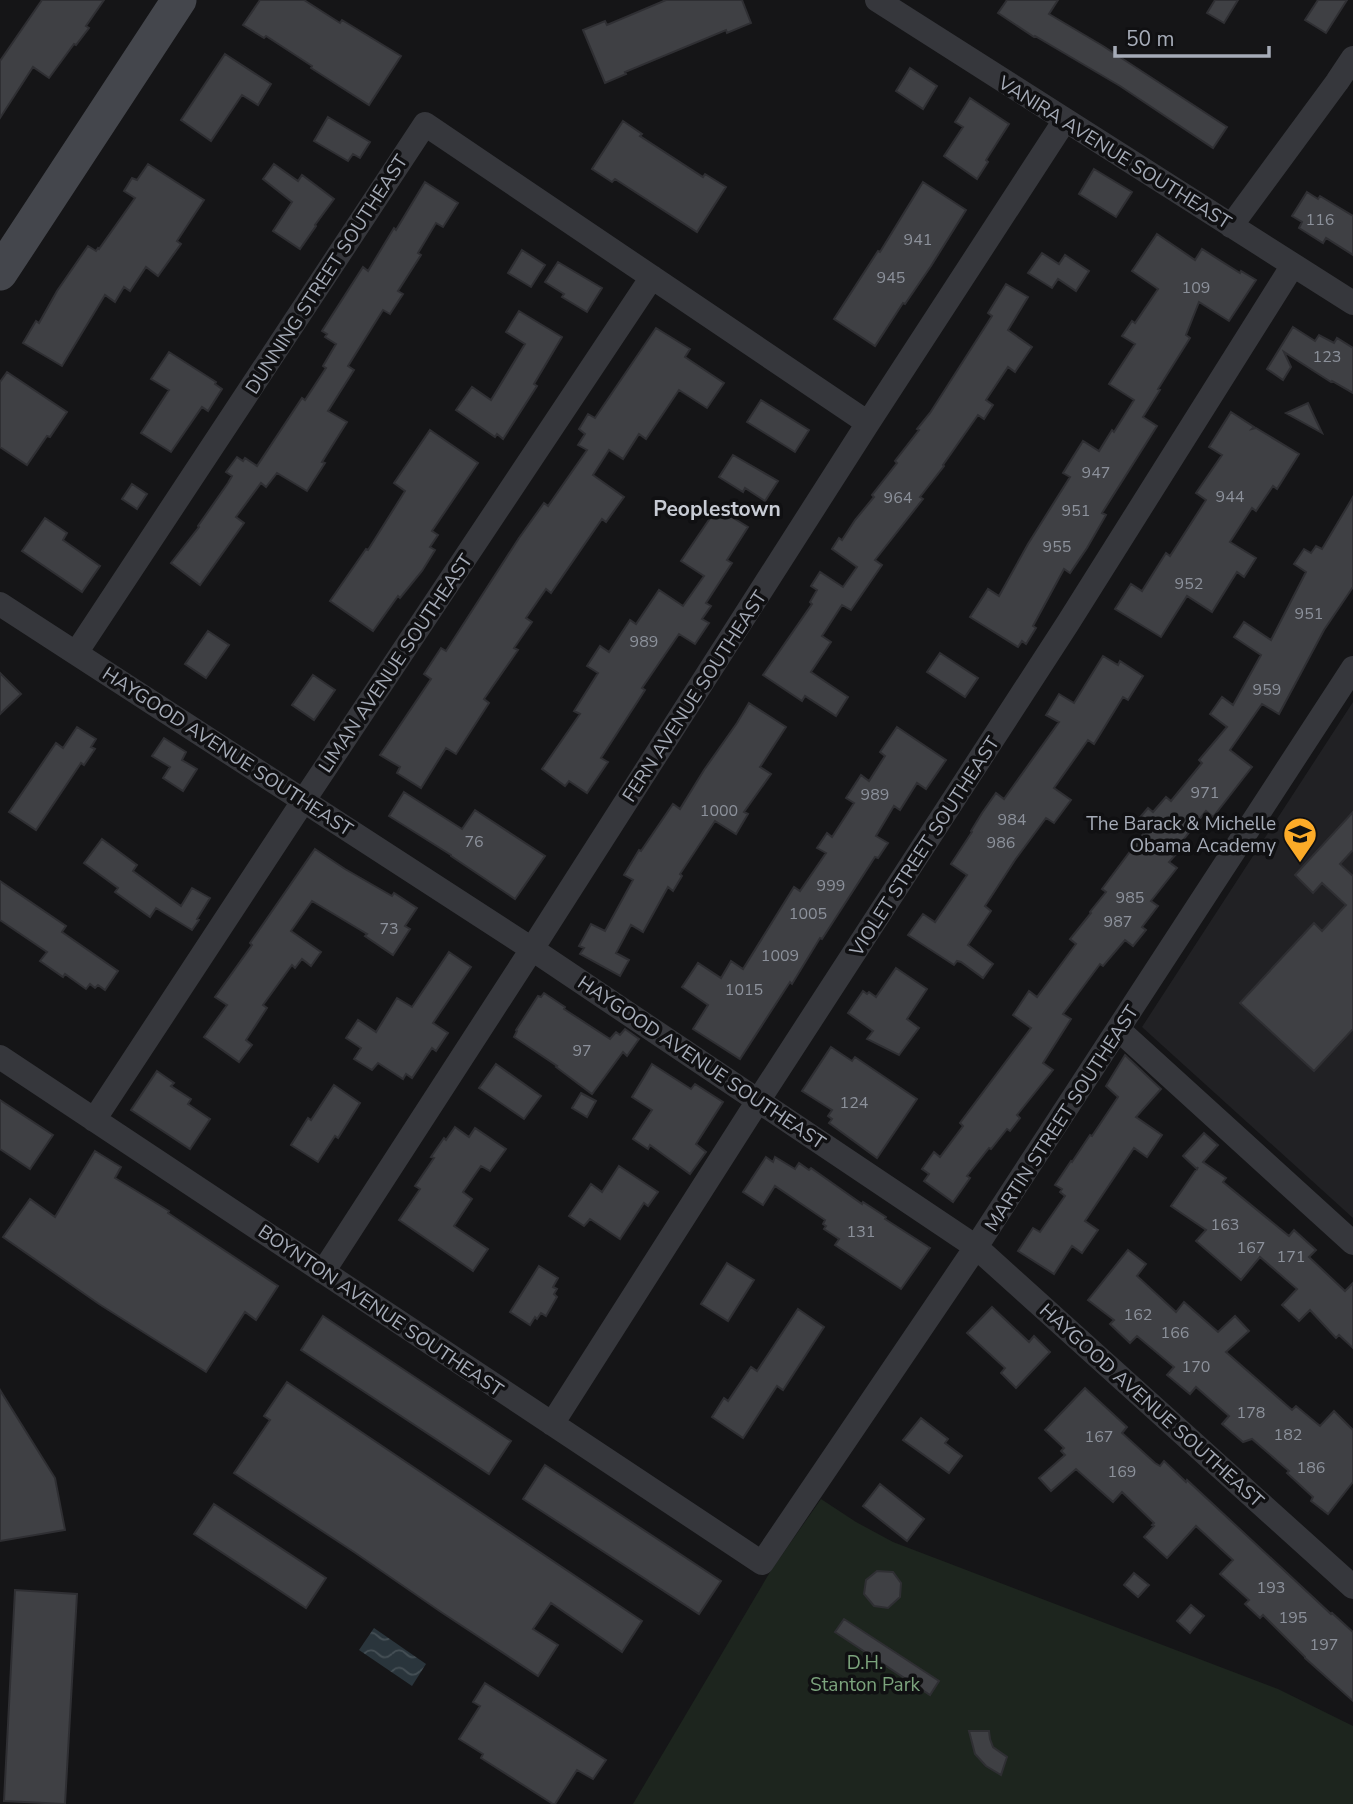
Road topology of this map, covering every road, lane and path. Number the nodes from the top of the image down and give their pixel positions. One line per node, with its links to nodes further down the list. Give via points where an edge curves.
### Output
1 (179, 0): 7 (main road)
2 (877, 0): 4 (street, VANIRA AVENUE SOUTHEAST)
3 (1353, 58): 5 (street)
4 (1065, 120): 5 (street, VANIRA AVENUE SOUTHEAST); 10 (street, FERN AVENUE SOUTHEAST)
5 (1231, 226): 6 (street, VANIRA AVENUE SOUTHEAST)
6 (1293, 265): 9 (street, VANIRA AVENUE SOUTHEAST); 18 (street, VIOLET STREET SOUTHEAST, via 1076,612)
7 (0, 273)
8 (652, 277): 10 (street); 12 (street, DUNNING STREET SOUTHEAST, via 425,124); 14 (street, LIMAN AVENUE SOUTHEAST)
9 (1353, 303)
10 (868, 423): 15 (street, FERN AVENUE SOUTHEAST)
11 (0, 604): 12 (street, HAYGOOD AVENUE SOUTHEAST)
12 (76, 653): 14 (street, HAYGOOD AVENUE SOUTHEAST)
13 (1353, 668): 16 (street, MARTIN STREET SOUTHEAST)
14 (303, 800): 15 (street, HAYGOOD AVENUE SOUTHEAST); 19 (street, LIMAN AVENUE SOUTHEAST)
15 (532, 949): 18 (street, HAYGOOD AVENUE SOUTHEAST); 22 (street, FERN AVENUE SOUTHEAST)
16 (1119, 1030): 20 (street); 21 (street, MARTIN STREET SOUTHEAST)
17 (0, 1057): 19 (street, BOYNTON AVENUE SOUTHEAST)
18 (759, 1100): 21 (street, HAYGOOD AVENUE SOUTHEAST); 23 (street, VIOLET STREET SOUTHEAST)
19 (94, 1120): 22 (street, BOYNTON AVENUE SOUTHEAST)
20 (1353, 1242)
21 (976, 1247): 24 (street, MARTIN STREET SOUTHEAST); 25 (street, HAYGOOD AVENUE SOUTHEAST)
22 (323, 1272): 23 (street, BOYNTON AVENUE SOUTHEAST)
23 (552, 1424): 24 (street, BOYNTON AVENUE SOUTHEAST)
24 (762, 1563)
25 (1353, 1587)

